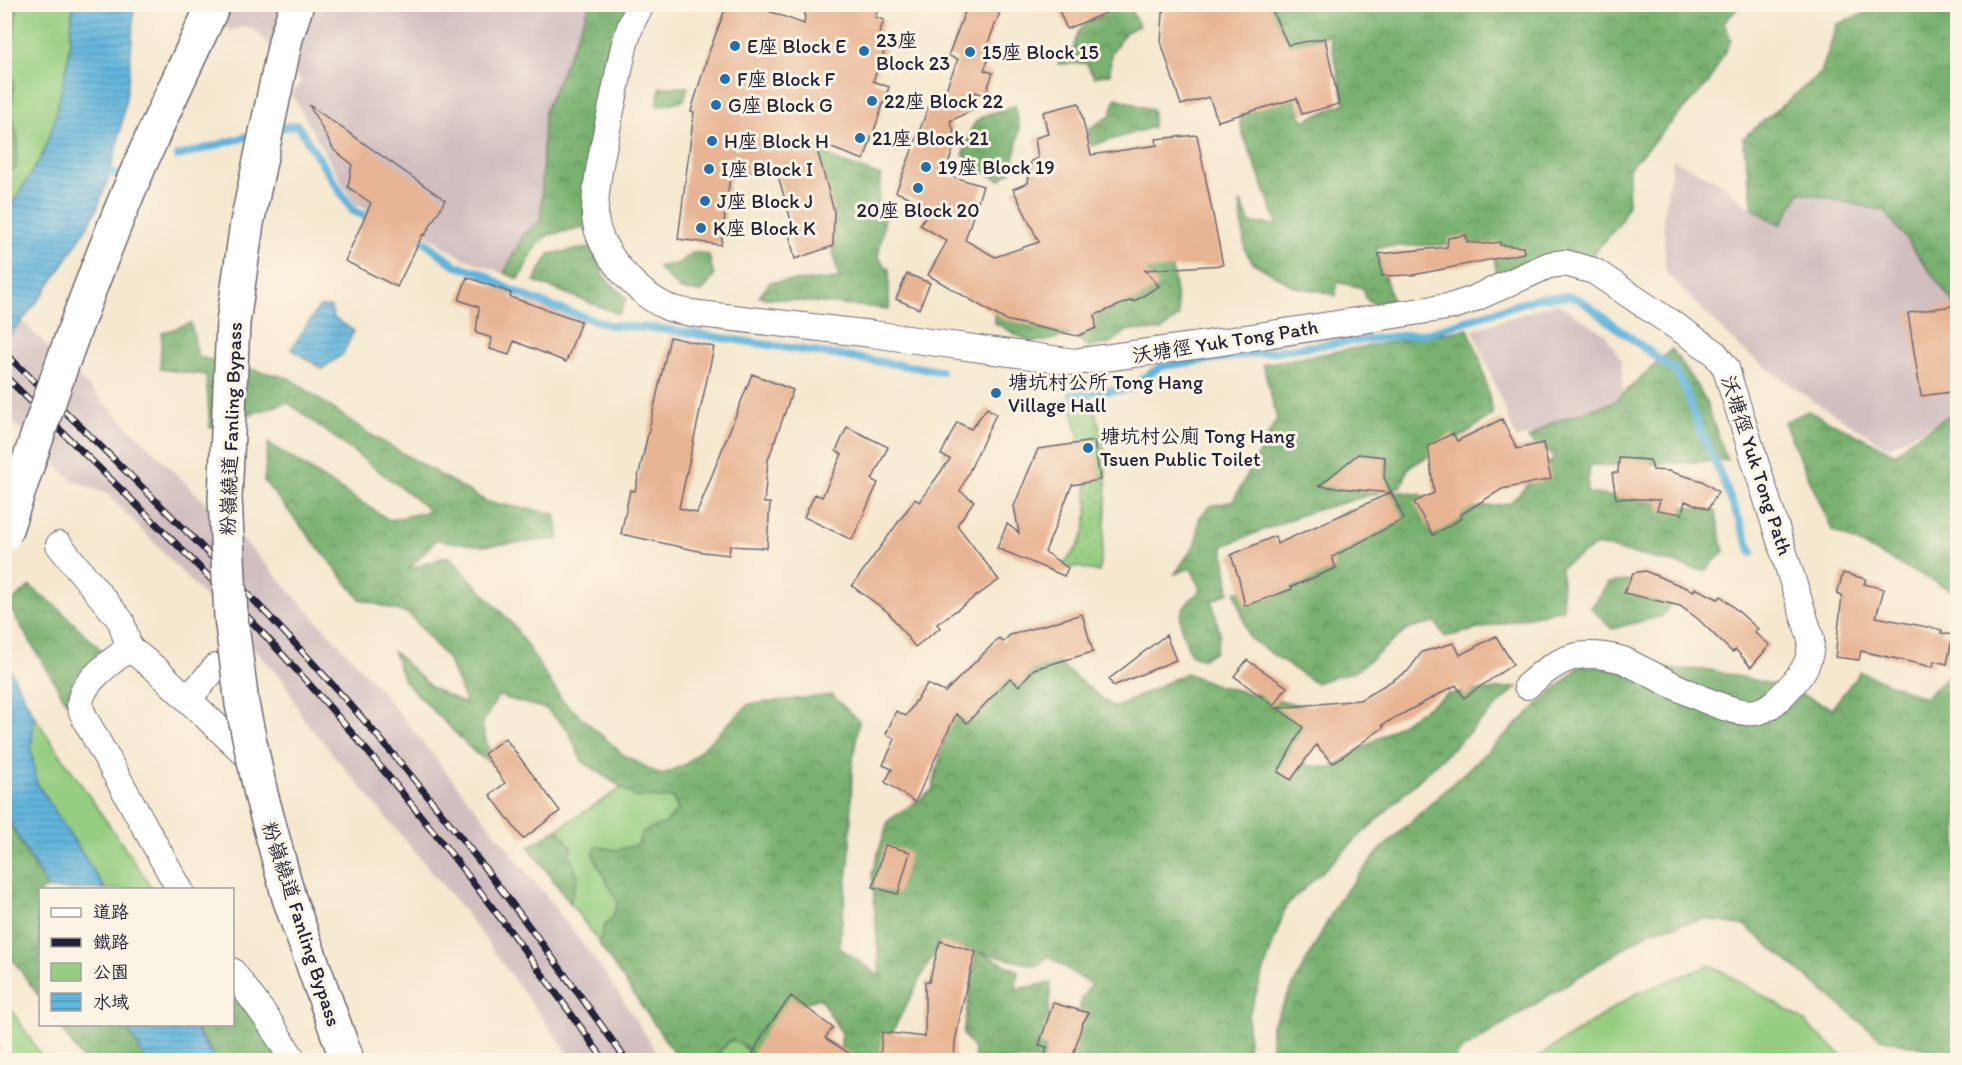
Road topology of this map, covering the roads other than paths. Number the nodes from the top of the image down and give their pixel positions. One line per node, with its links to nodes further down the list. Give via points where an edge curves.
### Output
1 (214, 4): 4 (highway, bridge, via 108,241 52,390)
2 (297, 4): 14 (highway, 粉嶺繞道 Fanling Bypass, bridge, via 286,38 248,223 233,323 225,498 231,617 242,704 261,794 289,898)
3 (642, 4): 8 (street, 沃塘徑 Yuk Tong Path, via 627,35 594,212 601,240 620,268 634,285 665,307 1074,362 1453,306 1549,265 1565,263 1594,271 1713,352 1726,368 1737,401 1811,639 1811,655 1780,698 1755,712 1720,706 1607,656 1578,655 1561,661)
4 (4, 535)
5 (59, 545): 6 (street, via 121,621)
6 (129, 648): 9 (street); 11 (street, via 94,677 80,706)
7 (216, 667): 9 (street)
8 (1527, 686)
9 (188, 699): 10 (street, via 255,763)
10 (280, 813)
11 (179, 888)
12 (234, 974): 13 (street)
13 (293, 1060)
14 (346, 1060)

